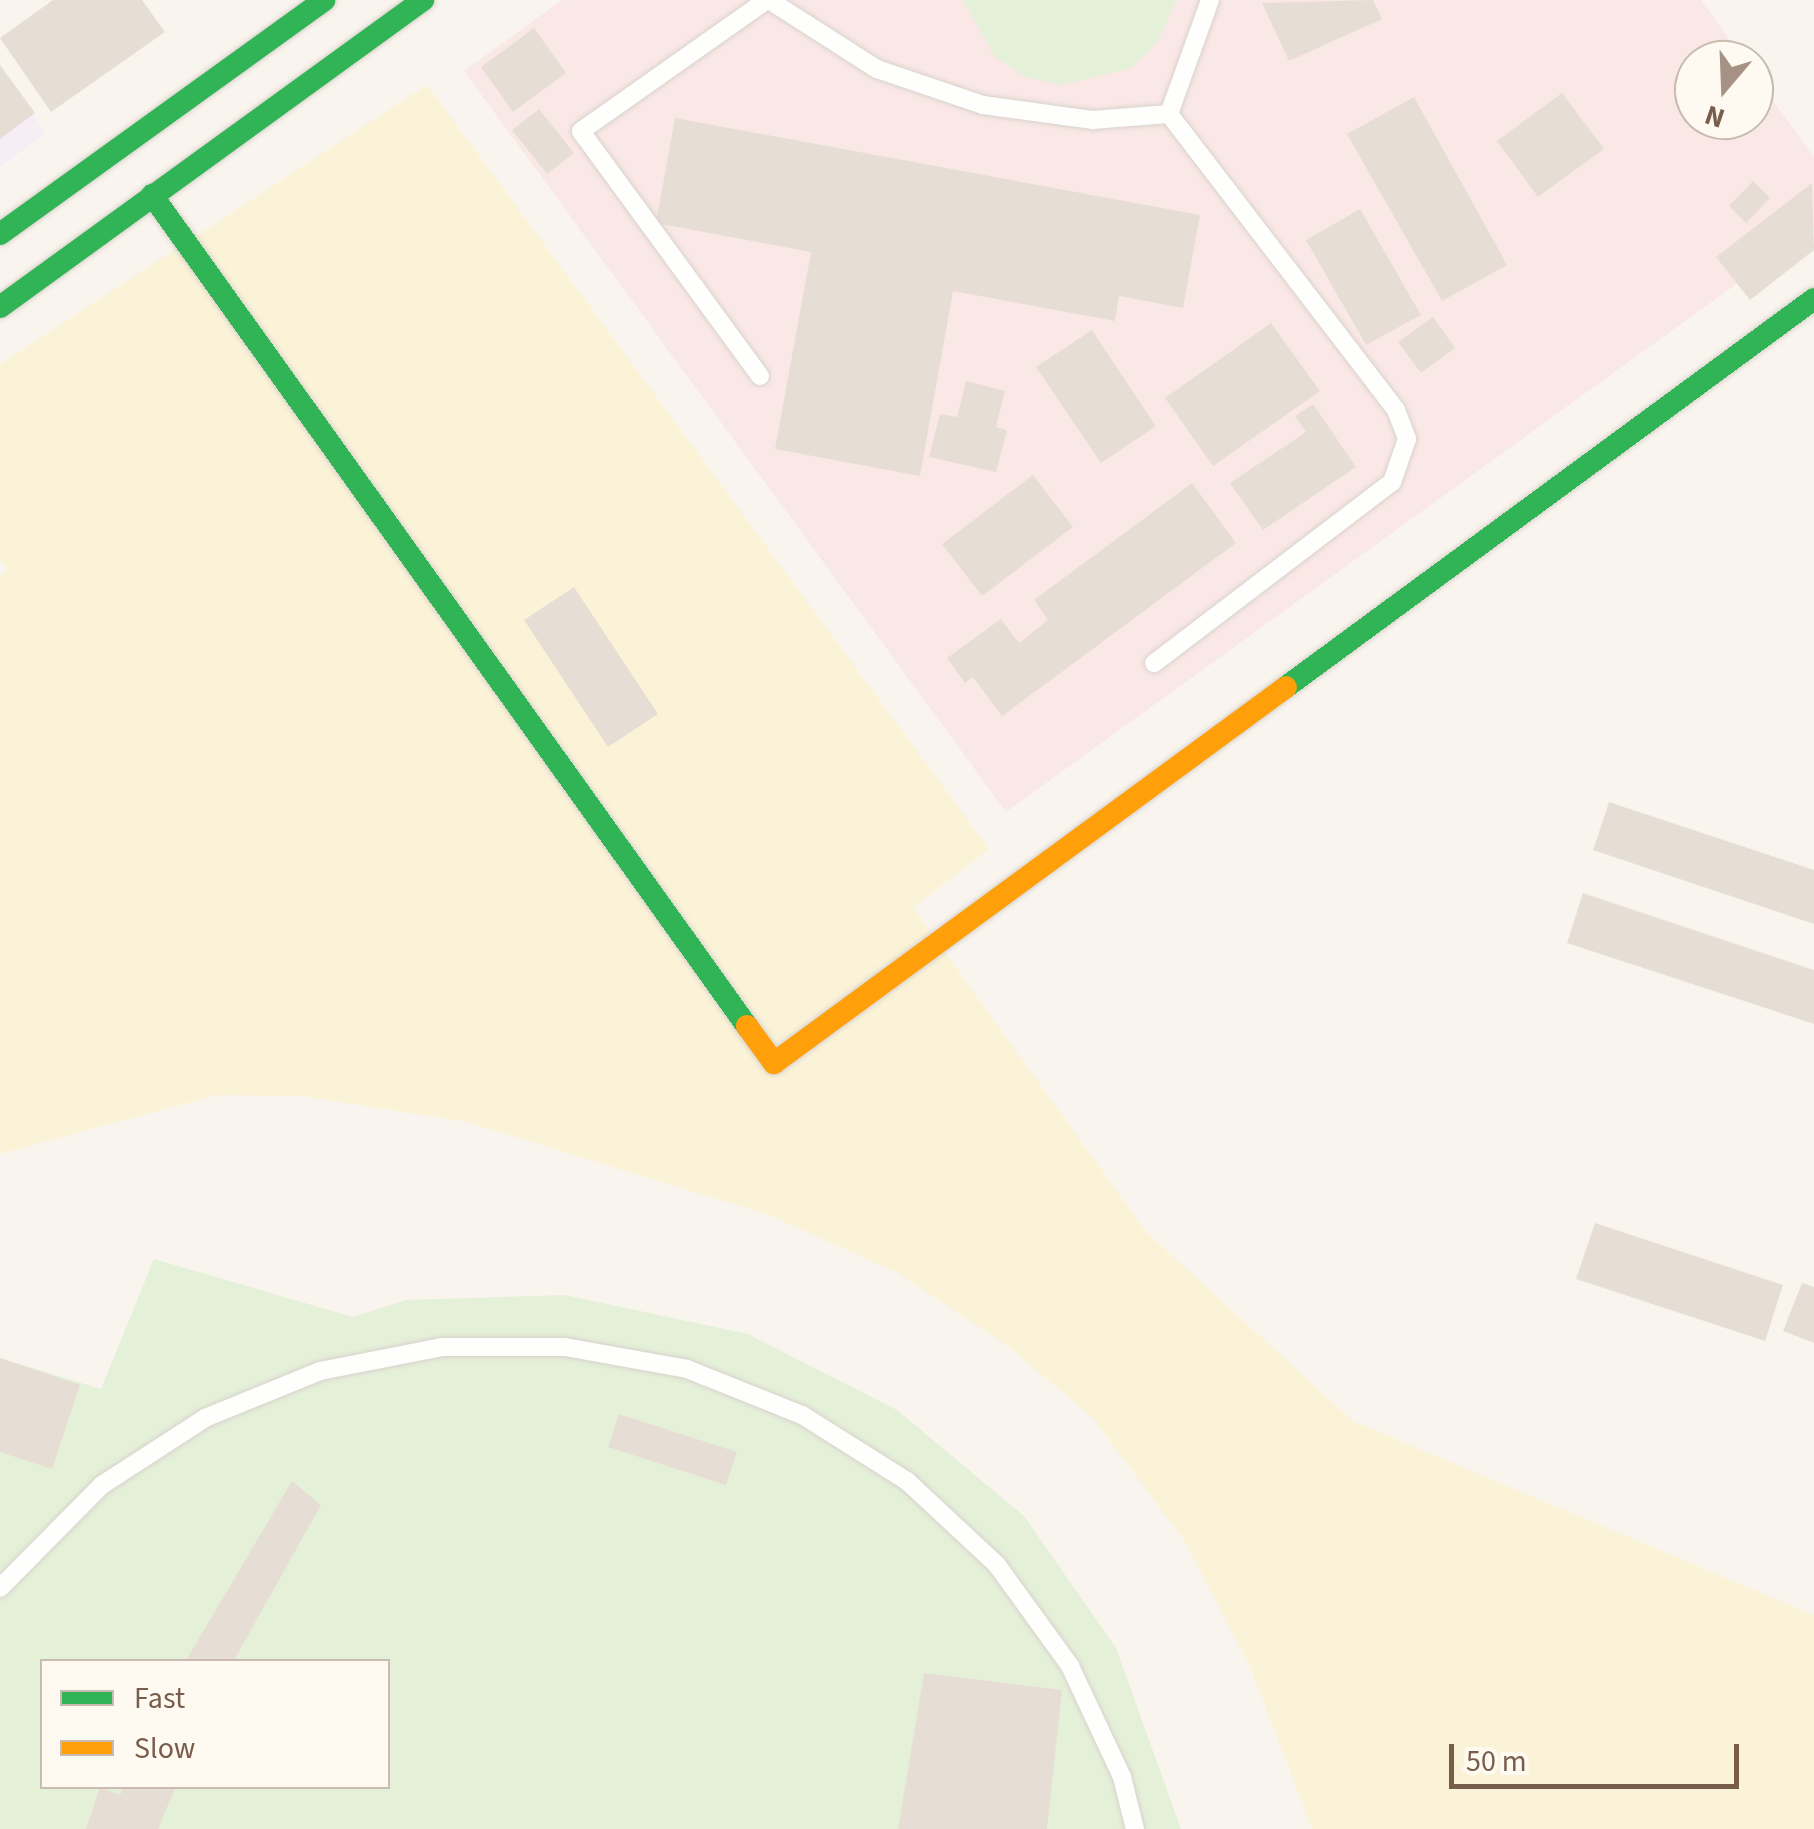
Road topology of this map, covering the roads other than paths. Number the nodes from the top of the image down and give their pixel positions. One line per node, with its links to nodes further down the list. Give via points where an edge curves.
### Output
1 (324, 0): 7 (street)
2 (423, 0): 6 (street)
3 (768, 0): 5 (lane, via 877,69 983,106 1092,120); 10 (lane, via 582,131)
4 (1210, 0): 5 (lane)
5 (1169, 114): 11 (lane, via 1396,410 1407,439 1392,482)
6 (152, 195): 8 (street, via 774,1063); 9 (street)
7 (0, 234)
8 (1814, 299)
9 (0, 308)
10 (760, 376)
11 (1154, 663)
12 (0, 1588): 13 (lane, via 102,1485 206,1418 320,1372 442,1347 565,1347 687,1369 802,1415 907,1481 997,1565 1070,1666 1122,1778)
13 (1135, 1829)

